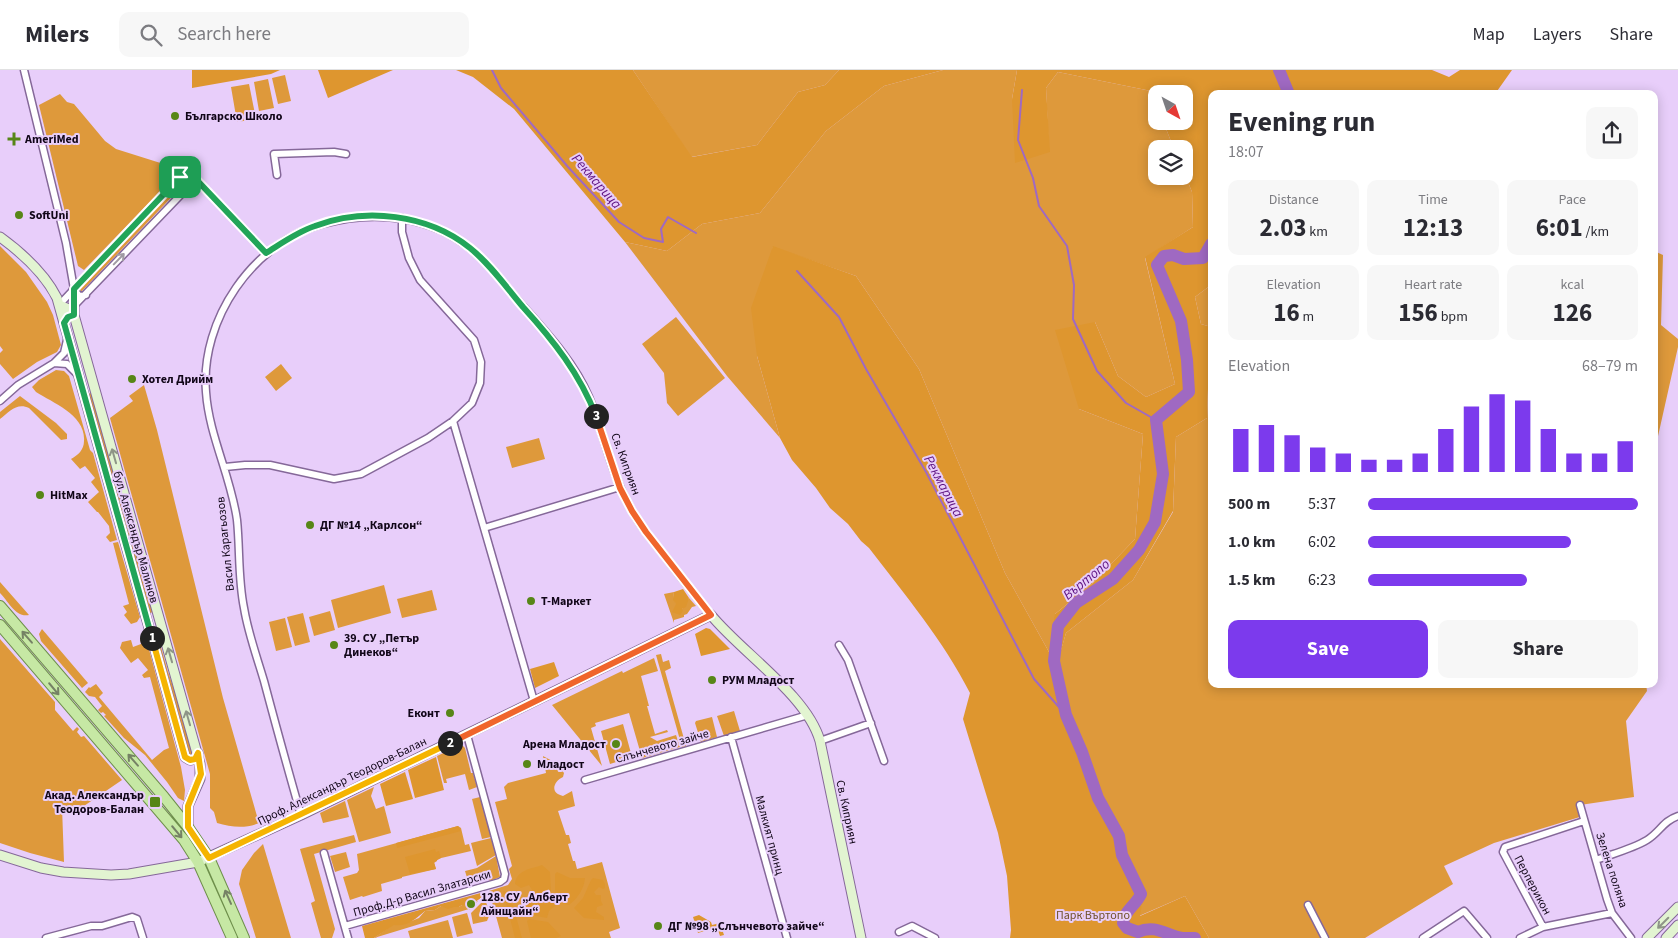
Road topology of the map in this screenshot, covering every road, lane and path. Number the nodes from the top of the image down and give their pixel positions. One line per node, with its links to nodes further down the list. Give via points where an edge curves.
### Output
1 (24, 70): 8 (street)
2 (346, 154): 3 (street, via 274,154)
3 (277, 175)
4 (196, 179): 7 (street); 9 (street, via 186,174 180,177); 11 (street, one-way to 4)
5 (402, 218): 7 (street, Св. Киприян, via 371,216 326,222 298,233); 17 (street, via 409,258 420,280 474,340 481,362 480,383 472,403); 19 (street, Св. Киприян, via 444,232 470,248 557,346 588,396)
6 (0, 237): 12 (street, бул. Александър Малинов, via 34,266)
7 (266, 253): 18 (street, Васил Карагьозов, via 229,299 208,352 205,372 209,415)
8 (71, 266): 9 (street, via 80,274); 10 (street)
9 (89, 273): 10 (street)
10 (74, 289): 11 (street, via 79,296); 12 (street); 12 (street)
11 (86, 295): 12 (street)
12 (68, 309): 13 (street, бул. Александър Малинов, via 64,323); 31 (street, бул. Александър Малинов, one-way to 12)
13 (67, 336): 14 (street, via 66,349); 15 (street, бул. Александър Малинов)
14 (54, 363): 15 (street, via 67,364); 16 (street, via 18,385)
15 (78, 375): 31 (street, бул. Александър Малинов, via 185,757 195,759)
16 (0, 401)
17 (453, 421): 18 (street, via 362,474 334,478 270,465); 20 (street)
18 (225, 467): 35 (street, Васил Карагьозов, via 237,520 244,611)
19 (620, 488): 20 (street); 22 (street, Св. Киприян, via 646,532)
20 (484, 528): 25 (street)
21 (0, 606): 38 (main road, one-way to 21)
22 (711, 615): 25 (street, Проф. Александър Теодоров-Балан); 26 (street, Св. Киприян)
23 (0, 625): 43 (main road, one-way to 43, via 184,840)
24 (839, 645): 27 (street, via 848,660)
25 (534, 701): 28 (street, Проф. Александър Теодоров-Балан)
26 (808, 715): 29 (street, Слънчевото зайче); 30 (street, Св. Киприян)
27 (871, 723): 30 (street); 32 (street)
28 (467, 734): 35 (street, Проф. Александър Теодоров-Балан); 48 (street, Проф.Д-р Васил Златарски, via 504,879)
29 (731, 737): 33 (street, Слънчевото зайче); 56 (street, Малкият принц)
30 (820, 741): 57 (street, Св. Киприян)
31 (198, 753): 38 (street, бул. Александър Малинов, via 201,774 188,806)
32 (884, 761)
33 (584, 780)
34 (1580, 805): 37 (street, Зелена поляна)
35 (302, 815): 41 (street, Проф. Александър Теодоров-Балан)
36 (1678, 816): 42 (street, via 1666,821 1654,835 1642,842)
37 (1584, 820): 42 (street, Зелена поляна); 49 (street, Перперикон, via 1505,847 1503,852)
38 (188, 827): 41 (main road)
39 (324, 853): 48 (street, Проф.Д-р Васил Златарски)
40 (0, 855): 43 (street, Проф. Александър Теодоров-Балан, via 41,868 94,875 128,874)
41 (209, 858): 43 (street, Проф. Александър Теодоров-Балан); 54 (main road, one-way to 41)
42 (1596, 860): 46 (street, Зелена поляна)
43 (198, 862): 53 (main road)
44 (1308, 904): 59 (street)
45 (1678, 907): 64 (street, one-way to 64)
46 (1612, 913): 49 (street); 63 (street, Зелена поляна)
47 (1678, 925): 65 (street)
48 (345, 926): 55 (street, Проф.Д-р Васил Златарски)
49 (1543, 927): 62 (street)
50 (899, 932): 58 (street, via 912,926)
51 (46, 938): 52 (street, via 132,917 137,919)
52 (143, 938)
53 (232, 938)
54 (244, 938)
55 (348, 938)
56 (787, 938)
57 (861, 938)
58 (935, 938)
59 (1325, 938)
60 (1422, 938): 61 (street, via 1464,911)
61 (1487, 938)
62 (1520, 938)
63 (1631, 938)
64 (1647, 938)
65 (1666, 938)

